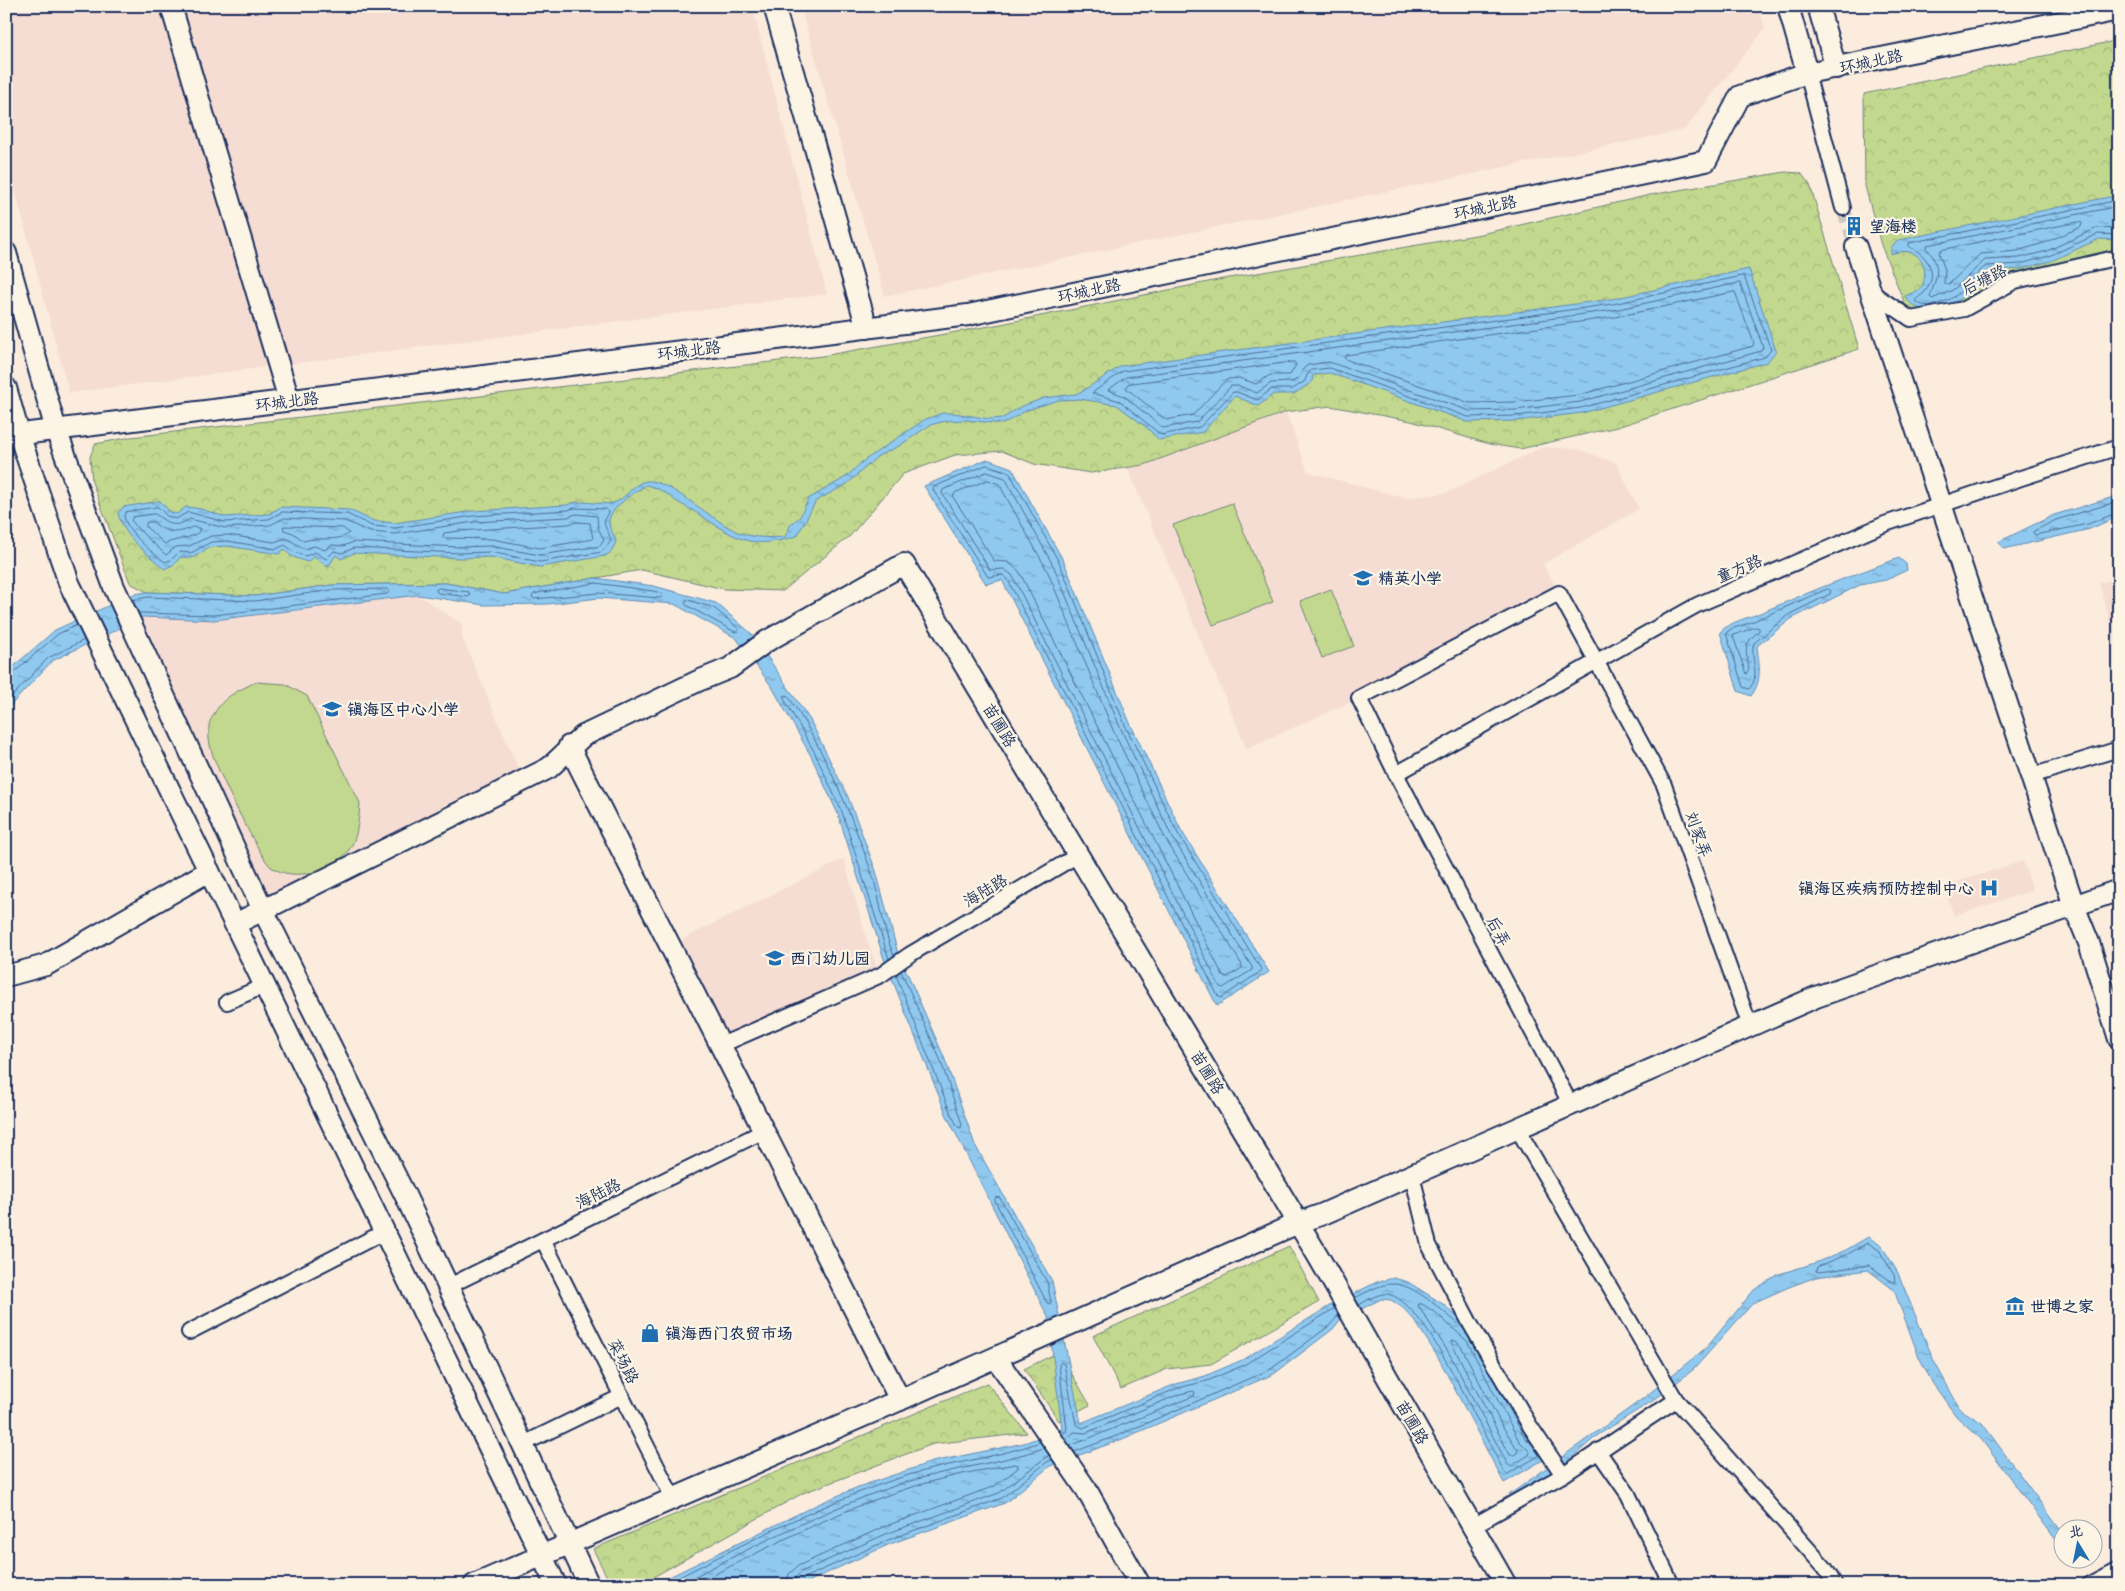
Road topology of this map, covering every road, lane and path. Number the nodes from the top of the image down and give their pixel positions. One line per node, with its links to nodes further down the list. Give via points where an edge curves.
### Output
1 (171, 6): 15 (street)
2 (774, 6): 13 (street)
3 (1788, 6): 7 (street)
4 (1818, 6): 6 (street)
5 (2119, 10): 6 (street, 环城北路)
6 (1836, 68): 7 (street, 环城北路)
7 (1807, 73): 8 (street); 13 (street, 环城北路, via 1740,96 1706,161 968,315)
8 (1843, 208)
9 (1856, 247): 12 (street)
10 (6, 253): 16 (street)
11 (2119, 257): 12 (street, 后塘路, via 2015,281 1964,309 1911,319)
12 (1871, 292): 19 (street)
13 (866, 328): 15 (street, 环城北路)
14 (6, 388): 17 (street)
15 (289, 400): 16 (street, 环城北路)
16 (56, 430): 17 (street, 环城北路); 29 (street, via 114,587)
17 (13, 435): 26 (street, via 69,582)
18 (2119, 447): 19 (street, 童方路)
19 (1942, 505): 20 (street, 童方路, via 1885,524 1697,605); 24 (street)
20 (1597, 661): 23 (street, 童方路); 23 (street, 刘家弄, via 1559,593 1359,698); 34 (street, 刘家弄, via 1664,785)
21 (570, 746): 25 (street, 苗圃路, via 582,736 730,668 767,641 904,564); 29 (street, via 548,768); 36 (street)
22 (2119, 749): 24 (street)
23 (1396, 774): 37 (street, 后弄)
24 (2031, 776): 28 (street)
25 (1078, 854): 36 (street, 海陆路, via 881,975); 41 (street, 苗圃路)
26 (209, 871): 30 (street); 31 (street, via 46,965)
27 (2119, 890): 28 (street)
28 (2074, 906): 34 (street, via 1816,997); 35 (street, via 2090,942)
29 (262, 910): 30 (street); 44 (street)
30 (235, 924): 32 (street)
31 (6, 976)
32 (264, 986): 33 (street); 42 (street)
33 (227, 1002)
34 (1750, 1026): 37 (street)
35 (2119, 1039)
36 (721, 1045): 39 (street)
37 (1571, 1105): 38 (street)
38 (1517, 1128): 40 (street); 49 (street)
39 (764, 1132): 43 (street, 海陆路); 48 (street)
40 (1412, 1175): 41 (street); 52 (street, via 1430,1245 1530,1426)
41 (1298, 1223): 46 (street); 54 (street, 苗圃路)
42 (384, 1232): 45 (street); 56 (street)
43 (543, 1240): 44 (street, 海陆路); 47 (street, 菜场路)
44 (447, 1287): 50 (street)
45 (189, 1332)
46 (996, 1358): 48 (street); 61 (street, via 1109,1527)
47 (622, 1396): 50 (street); 53 (street, 菜场路)
48 (900, 1400): 53 (street)
49 (1676, 1400): 51 (street); 64 (street, via 1825,1568)
50 (521, 1445): 55 (street)
51 (1598, 1451): 52 (street); 63 (street, via 1628,1494)
52 (1563, 1474): 54 (street)
53 (673, 1498): 55 (street)
54 (1473, 1526): 62 (street, 苗圃路)
55 (570, 1543): 56 (street); 60 (street)
56 (541, 1555): 58 (street); 59 (street)
57 (2119, 1569): 65 (street)
58 (474, 1585)
59 (556, 1585)
60 (588, 1585)
61 (1140, 1585)
62 (1506, 1585)
63 (1672, 1585)
64 (1835, 1585)
65 (2089, 1585)

